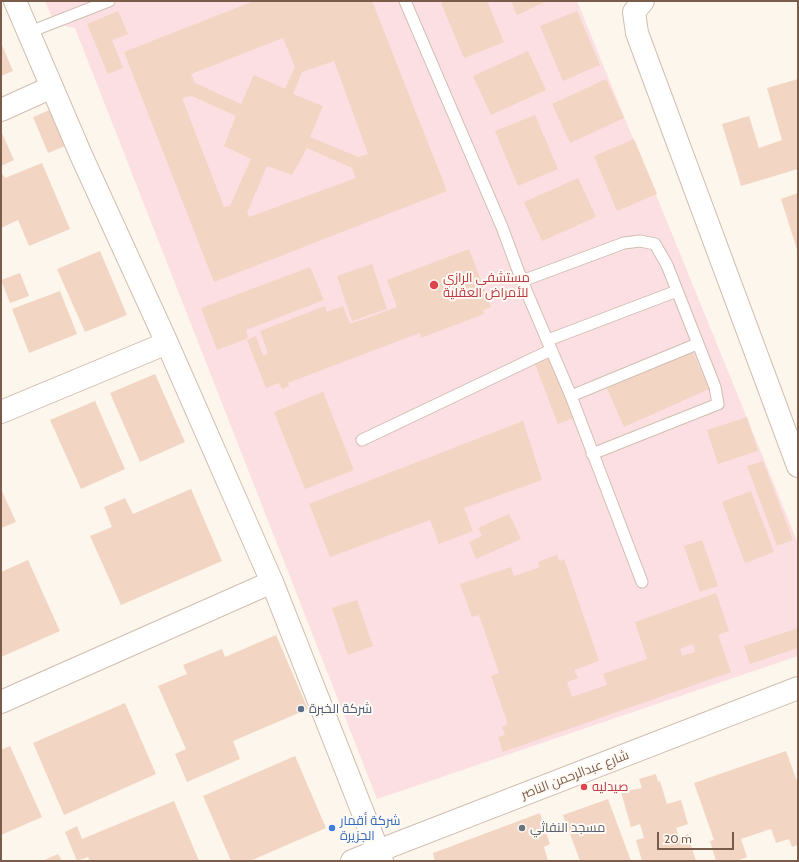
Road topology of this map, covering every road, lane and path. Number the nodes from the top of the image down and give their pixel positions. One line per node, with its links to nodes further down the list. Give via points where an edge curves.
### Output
1 (15, 1): 5 (street)
2 (109, 1): 5 (lane)
3 (405, 1): 8 (lane, via 432,59)
4 (643, 1): 15 (street, via 634,12 637,32)
5 (27, 33): 6 (street)
6 (52, 87): 7 (street); 10 (street)
7 (1, 110)
8 (522, 281): 9 (lane, via 624,244 640,241 655,244); 12 (lane)
9 (677, 291): 11 (lane); 12 (lane)
10 (167, 343): 14 (street); 19 (street)
11 (696, 344): 13 (lane); 17 (lane, via 715,387 718,404)
12 (550, 345): 13 (lane); 16 (lane)
13 (571, 396): 17 (lane)
14 (1, 412)
15 (792, 431): 18 (street)
16 (362, 440)
17 (592, 454): 20 (lane)
18 (798, 466)
19 (272, 582): 22 (street); 23 (street)
20 (642, 582)
21 (798, 688): 23 (street, شارع عبدالرحمن الناصر)
22 (1, 702)
23 (380, 856): 24 (street, شارع عبدالرحمن الناصر)
24 (352, 861)

